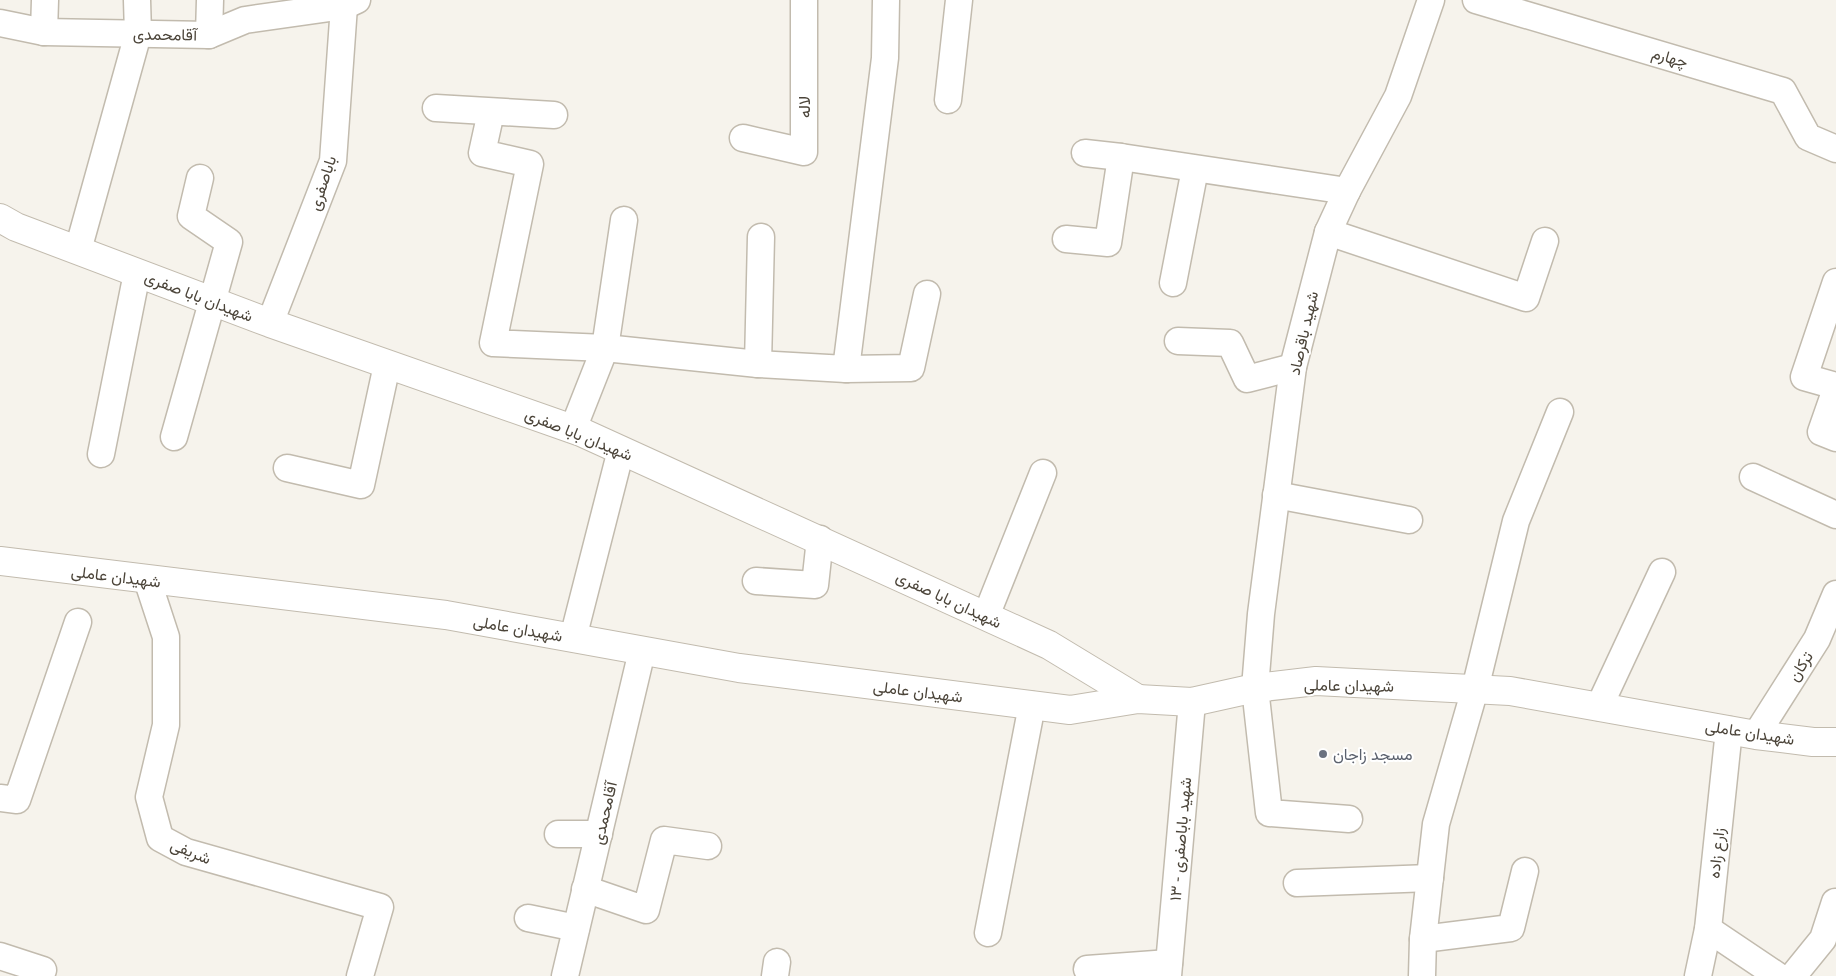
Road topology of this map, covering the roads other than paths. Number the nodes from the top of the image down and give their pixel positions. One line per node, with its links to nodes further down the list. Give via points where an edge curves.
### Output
1 (45, 0): 11 (street)
2 (137, 0): 12 (street)
3 (210, 0): 13 (street)
4 (804, 0): 18 (street, لاله, via 804,152)
5 (886, 0): 43 (street, via 885,58)
6 (959, 0): 14 (street)
7 (1431, 0): 24 (street, شهید باقرصاد, via 1398,96)
8 (1476, 0): 19 (street, چهارم, via 1783,91 1808,137)
9 (350, 3): 13 (street, آقامحمدی, via 245,20); 37 (street, باباصفری, via 333,161)
10 (0, 23): 11 (street, آقامحمدی)
11 (44, 32): 12 (street, آقامحمدی)
12 (138, 34): 13 (street, آقامحمدی); 31 (street)
13 (209, 34)
14 (948, 100)
15 (436, 108): 16 (street)
16 (491, 112): 17 (street); 39 (street, via 482,153 530,164 493,343)
17 (554, 115)
18 (743, 138)
19 (1836, 150)
20 (1084, 153): 21 (street)
21 (1121, 157): 22 (street); 29 (street, via 1108,243)
22 (1195, 169): 24 (street); 34 (street)
23 (200, 178): 36 (street, via 191,216 229,242)
24 (1347, 191): 27 (street, شهید باقرصاد)
25 (0, 218): 31 (street, شهیدان بابا صفری)
26 (624, 220): 39 (street)
27 (1328, 232): 30 (street, via 1526,298); 42 (street, شهید باقرصاد)
28 (761, 237): 41 (street)
29 (1066, 239)
30 (1545, 241)
31 (78, 250): 32 (street, شهیدان بابا صفری)
32 (138, 273): 36 (street, شهیدان بابا صفری); 50 (street)
33 (1836, 282): 44 (street, via 1804,377)
34 (1173, 283)
35 (928, 294): 43 (street, via 911,368)
36 (212, 300): 37 (street, شهیدان بابا صفری); 47 (street)
37 (270, 323): 40 (street, شهیدان بابا صفری)
38 (1178, 342): 42 (street, via 1230,343 1247,379)
39 (605, 348): 41 (street); 46 (street)
40 (387, 364): 46 (street, شهیدان بابا صفری); 51 (street, via 361,485)
41 (758, 364): 43 (street)
42 (1293, 368): 54 (street, شهید باقرصاد)
43 (846, 369)
44 (1836, 388): 48 (street, via 1821,432)
45 (1560, 412): 68 (street, via 1516,521)
46 (573, 429): 49 (street, شهیدان بابا صفری)
47 (174, 437)
48 (1836, 438)
49 (621, 450): 57 (street, شهیدان بابا صفری); 65 (street)
50 (100, 454)
51 (287, 468)
52 (1043, 474): 63 (street)
53 (1753, 477): 55 (street)
54 (1276, 495): 56 (street); 67 (street, شهید باقرصاد)
55 (1836, 515)
56 (1409, 520)
57 (820, 540): 61 (street, via 815,585); 63 (street, شهیدان بابا صفری)
58 (0, 561): 60 (street, شهیدان عاملی)
59 (1662, 572): 72 (street)
60 (146, 579): 65 (street, شهیدان عاملی, via 446,615); 95 (street, شریفی, via 166,637 166,724 148,797 160,838 186,852 380,907)
61 (756, 581)
62 (1836, 594): 74 (street, ترکان, via 1817,639)
63 (986, 616): 69 (street, شهیدان بابا صفری, via 1048,645)
64 (78, 622): 76 (street, via 17,800)
65 (573, 638): 66 (street, شهیدان عاملی)
66 (642, 651): 71 (street, شهیدان عاملی, via 739,668); 79 (street, آقامحمدی)
67 (1255, 688): 68 (street, شهیدان عاملی, via 1316,681); 70 (street, شهیدان عاملی); 77 (street, شهید باقرصاد, via 1269,812)
68 (1475, 689): 72 (street, شهیدان عاملی, via 1510,691); 82 (street, via 1436,824)
69 (1138, 698): 70 (street, شهیدان عاملی); 71 (street, شهیدان عاملی, via 1070,710)
70 (1192, 702): 93 (street, شهید باباصفری - ۱۳)
71 (1032, 705): 89 (street)
72 (1599, 707): 73 (street, شهیدان عاملی)
73 (1729, 730): 74 (street, شهیدان عاملی); 88 (street, زارع زاده)
74 (1756, 735): 75 (street, شهیدان عاملی)
75 (1836, 742)
76 (0, 798)
77 (1349, 819)
78 (558, 834): 79 (street)
79 (599, 834): 84 (street, آقامحمدی)
80 (708, 846): 84 (street, via 664,840 646,910)
81 (1525, 871): 90 (street, via 1511,928)
82 (1430, 878): 83 (street); 90 (street)
83 (1297, 883)
84 (585, 889): 87 (street, آقامحمدی)
85 (1835, 902): 100 (street, via 1823,939)
86 (528, 918): 87 (street)
87 (576, 928): 96 (street, آقامحمدی)
88 (1708, 929): 98 (street, زارع زاده); 99 (street)
89 (988, 932)
90 (1423, 939): 97 (street)
91 (0, 956): 94 (street)
92 (1087, 969): 93 (street)
93 (1169, 969)
94 (44, 970)
95 (360, 976)
96 (565, 976)
97 (1422, 976)
98 (1698, 976)
99 (1778, 976)
100 (1793, 976)

